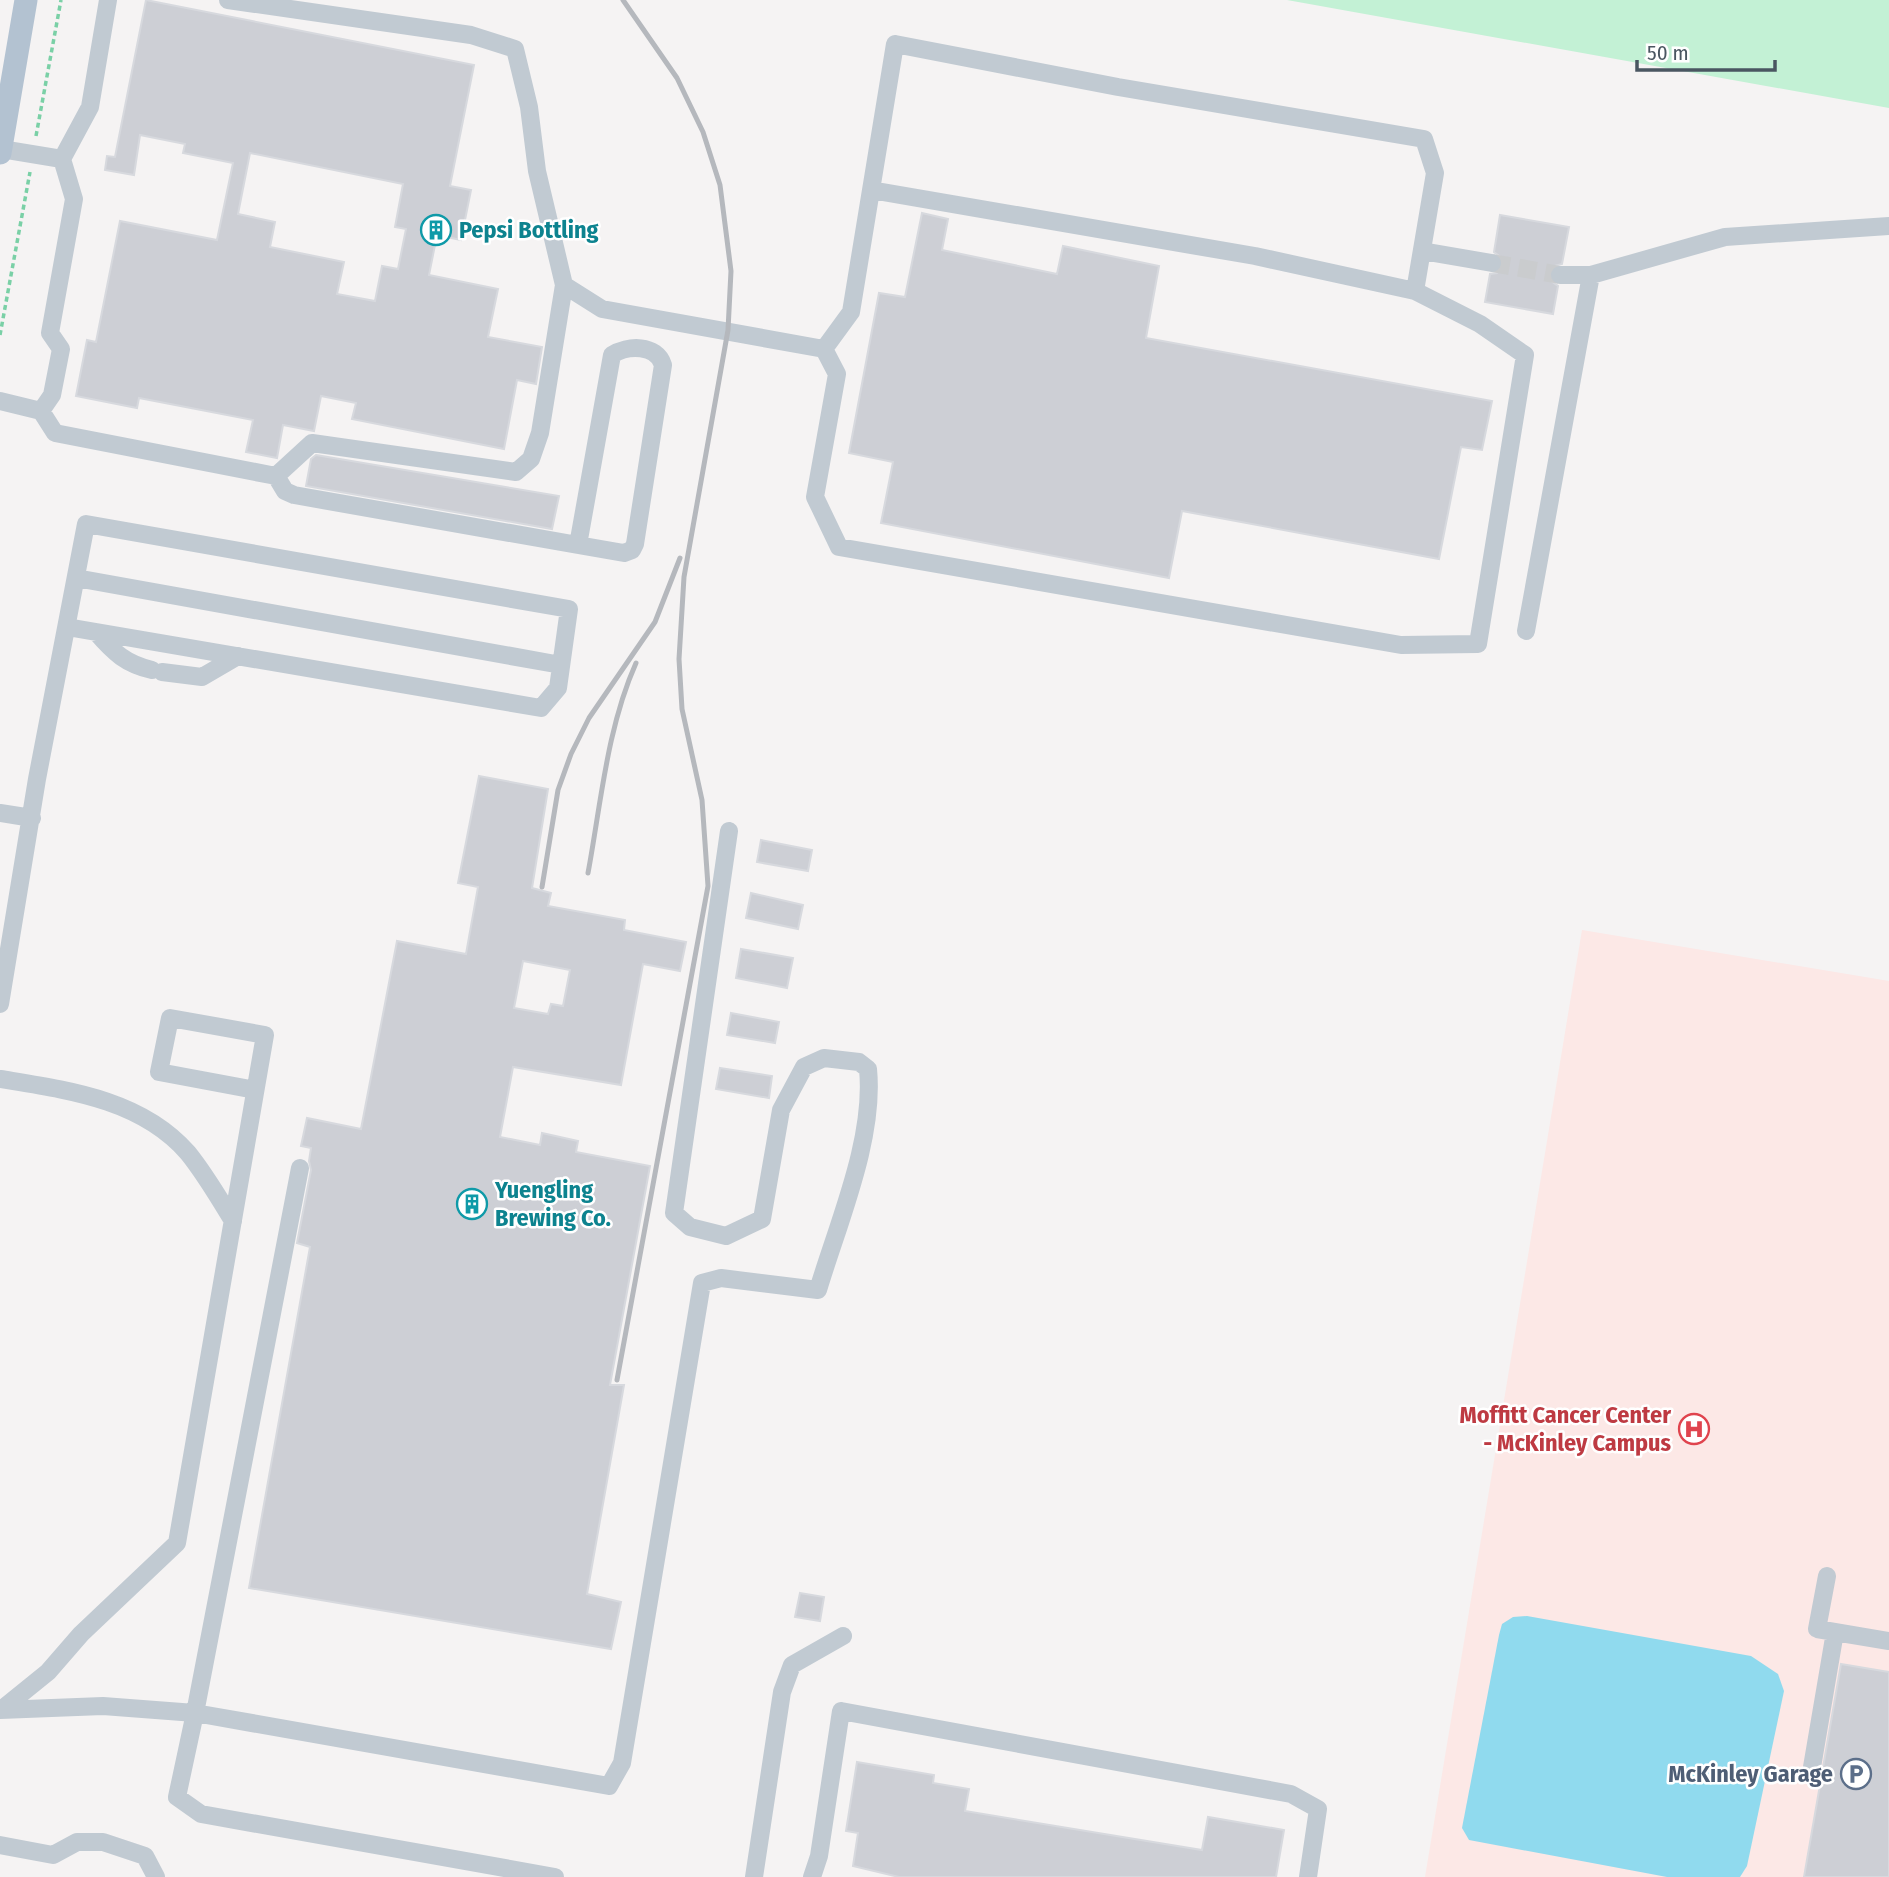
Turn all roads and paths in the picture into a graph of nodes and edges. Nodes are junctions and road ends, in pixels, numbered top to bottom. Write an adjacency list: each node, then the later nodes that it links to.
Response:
1 (26, 0): 4 (main road)
2 (108, 0): 6 (lane)
3 (228, 0): 13 (lane)
4 (7, 67): 5 (main road)
5 (0, 151): 6 (lane)
6 (62, 159): 17 (lane)
7 (871, 190): 9 (lane); 14 (lane); 15 (lane)
8 (1889, 226): 12 (lane)
9 (1422, 251): 10 (lane); 14 (lane)
10 (1492, 264)
11 (1560, 275): 12 (lane)
12 (1591, 275): 22 (lane)
13 (564, 285): 15 (lane); 18 (lane)
14 (1415, 290): 15 (lane)
15 (824, 349)
16 (0, 401): 17 (lane)
17 (41, 411): 18 (lane)
18 (276, 476): 19 (lane)
19 (578, 545): 19 (lane)
20 (76, 578): 21 (lane); 25 (lane); 25 (lane)
21 (67, 628): 23 (lane); 27 (lane)
22 (1526, 631)
23 (96, 632): 24 (lane); 24 (lane)
24 (238, 656): 25 (lane)
25 (561, 665)
26 (0, 813): 27 (lane)
27 (32, 818): 29 (lane)
28 (729, 831): 39 (lane)
29 (0, 1004)
30 (0, 1079): 33 (lane)
31 (256, 1090): 31 (lane); 33 (lane)
32 (300, 1168): 39 (lane)
33 (233, 1221): 38 (lane)
34 (1827, 1576): 35 (lane)
35 (1835, 1632): 37 (lane); 40 (lane)
36 (843, 1636): 44 (lane)
37 (1889, 1641)
38 (0, 1710): 39 (lane)
39 (195, 1713): 43 (lane)
40 (1812, 1767)
41 (0, 1845): 42 (lane)
42 (156, 1877)
43 (555, 1877)
44 (754, 1877)
45 (812, 1877): 46 (lane)
46 (1308, 1877)

